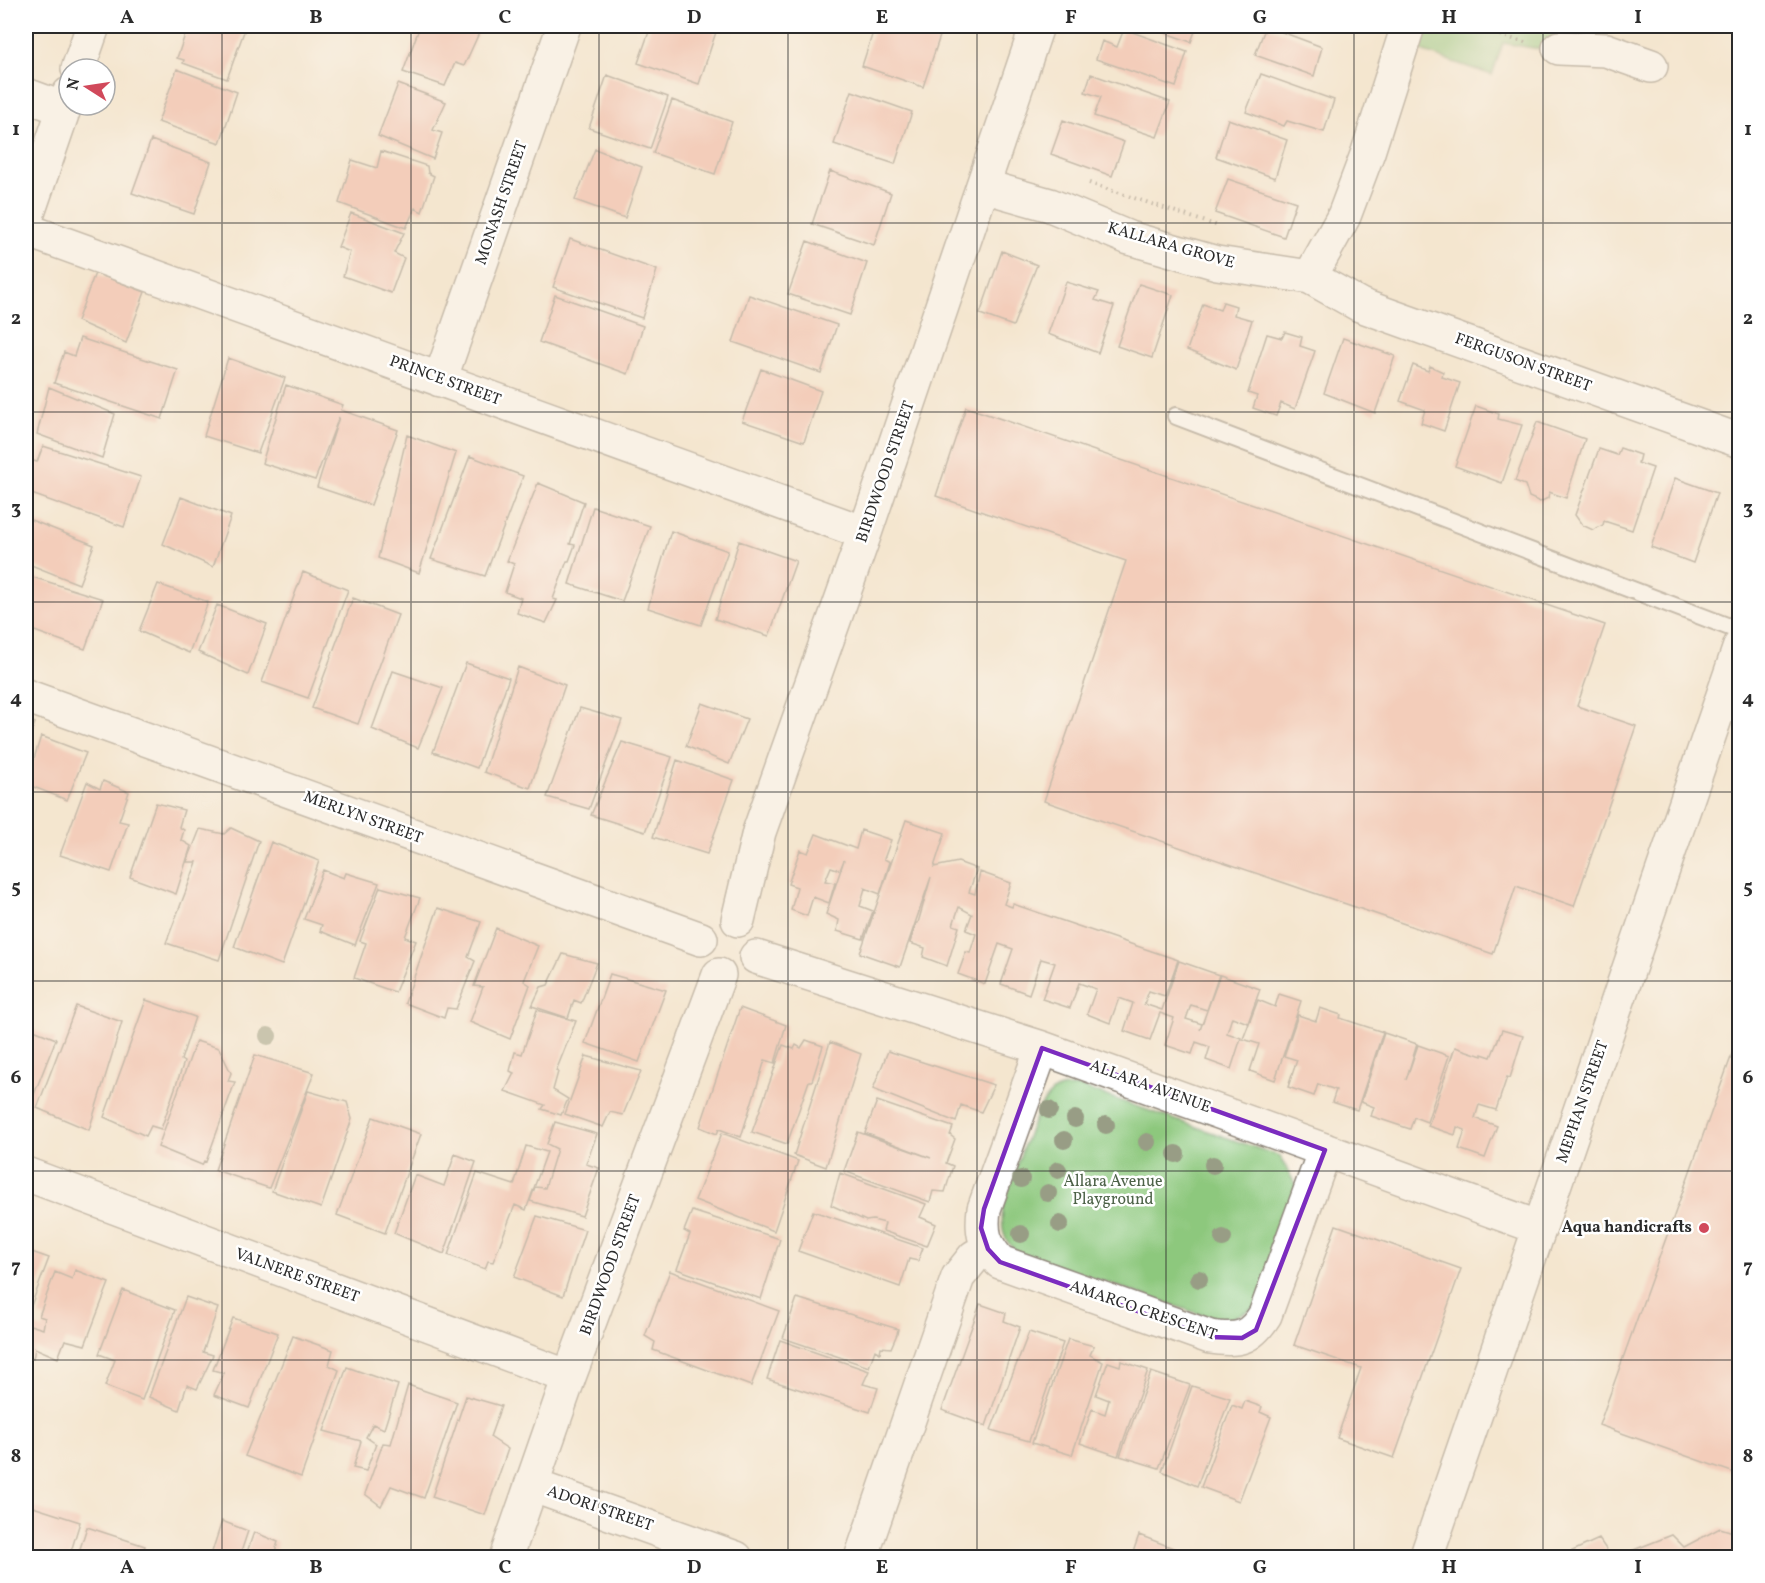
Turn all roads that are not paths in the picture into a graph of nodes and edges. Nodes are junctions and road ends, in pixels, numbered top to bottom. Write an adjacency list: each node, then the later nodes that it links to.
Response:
1 (93, 26): 7 (street)
2 (564, 26): 16 (street, MONASH STREET)
3 (1037, 26): 12 (street, BIRDWOOD STREET)
4 (1408, 26): 15 (street)
5 (1610, 38): 6 (street); 8 (street)
6 (1559, 48)
7 (82, 57)
8 (1651, 66)
9 (26, 95): 10 (street)
10 (57, 100)
11 (61, 117): 13 (street)
12 (983, 186): 15 (street, KALLARA GROVE); 19 (street, BIRDWOOD STREET)
13 (26, 219)
14 (26, 230): 16 (street, PRINCE STREET)
15 (1310, 277): 18 (street, FERGUSON STREET)
16 (440, 380): 19 (street, PRINCE STREET)
17 (1176, 416): 20 (lane)
18 (1740, 441)
19 (865, 532): 23 (street, BIRDWOOD STREET)
20 (1740, 631)
21 (1740, 646): 30 (street, MEPHAN STREET)
22 (26, 696): 24 (street, MERLYN STREET)
23 (738, 920): 24 (street); 25 (street)
24 (701, 939): 26 (street)
25 (756, 957): 26 (street); 27 (street, ALLARA AVENUE)
26 (718, 975): 32 (street, BIRDWOOD STREET)
27 (1042, 1048): 28 (street, ALLARA AVENUE); 31 (street)
28 (1325, 1150): 30 (street, ALLARA AVENUE); 31 (street, AMARCO CRESCENT)
29 (26, 1174): 32 (street, VALNERE STREET)
30 (1540, 1228): 37 (street, MEPHAN STREET)
31 (988, 1249): 36 (street)
32 (569, 1377): 33 (street, BIRDWOOD STREET)
33 (531, 1485): 34 (street, BIRDWOOD STREET); 35 (street, ADORI STREET)
34 (506, 1557)
35 (736, 1557)
36 (861, 1557)
37 (1426, 1557)

